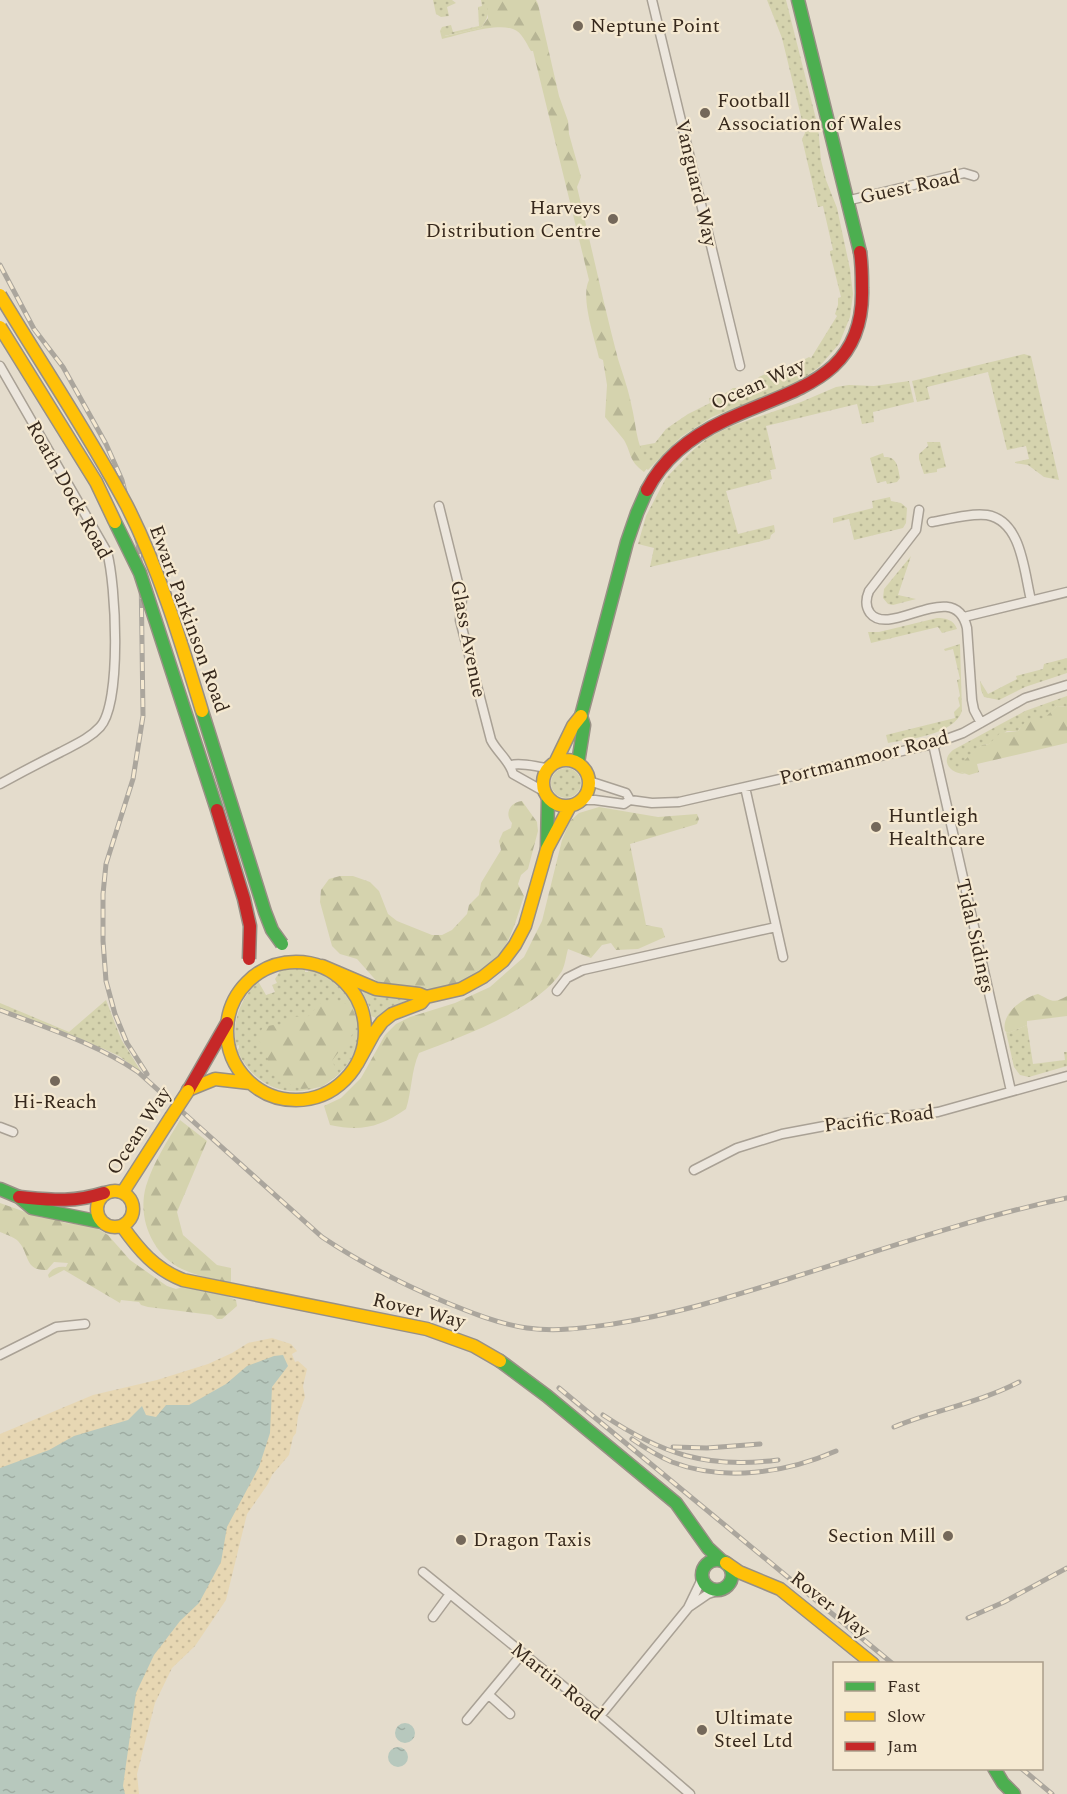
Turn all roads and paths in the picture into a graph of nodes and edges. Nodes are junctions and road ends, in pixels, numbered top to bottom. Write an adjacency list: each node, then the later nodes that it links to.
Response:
1 (652, 0): 8 (street, Vanguard Way)
2 (798, 0): 4 (street, Ocean Way)
3 (974, 176): 4 (street, Guest Road)
4 (846, 201): 16 (street, Ocean Way)
5 (0, 295): 32 (street, Ewart Parkinson Road, bridge)
6 (0, 327): 33 (street, Ewart Parkinson Road, bridge)
7 (0, 366): 23 (street, Roath Dock Road)
8 (740, 366)
9 (440, 506): 21 (street, Glass Avenue)
10 (919, 510): 14 (street)
11 (932, 522): 13 (street)
12 (1067, 592): 13 (street)
13 (1030, 600): 14 (street)
14 (964, 617): 17 (street)
15 (1067, 684): 17 (street, Portmanmoor Road)
16 (581, 716): 19 (street, Ocean Way); 20 (street, Ocean Way)
17 (981, 723): 18 (street, Portmanmoor Road)
18 (933, 744): 24 (street, Portmanmoor Road); 41 (street, Tidal Sidings)
19 (578, 763): 20 (street); 22 (street)
20 (552, 764): 21 (street); 25 (street)
21 (511, 765): 25 (street, Glass Avenue)
22 (590, 781): 26 (street); 27 (street, Portmanmoor Road)
23 (0, 784)
24 (745, 787): 27 (street, Portmanmoor Road); 30 (street)
25 (546, 795): 28 (street); 29 (street)
26 (582, 800): 27 (street, Portmanmoor Road); 28 (street)
27 (630, 800)
28 (570, 806): 29 (street)
29 (547, 849): 35 (street)
30 (776, 927): 31 (street); 34 (street)
31 (783, 957)
32 (317, 964): 33 (street); 35 (street); 37 (street)
33 (240, 989): 36 (street)
34 (557, 992)
35 (426, 997): 37 (street)
36 (227, 1023): 39 (street); 40 (street, Ocean Way)
37 (357, 1064): 39 (street)
38 (1067, 1076): 41 (street, Pacific Road)
39 (250, 1083): 40 (street, Ocean Way)
40 (188, 1090): 46 (street, Ocean Way, bridge)
41 (1011, 1091): 44 (street, Pacific Road)
42 (0, 1127): 43 (street)
43 (13, 1132)
44 (694, 1170)
45 (0, 1189): 48 (street)
46 (123, 1192): 47 (street); 50 (street)
47 (106, 1193): 48 (street); 49 (street)
48 (19, 1197): 49 (street)
49 (101, 1222): 50 (street)
50 (122, 1226): 53 (street, Rover Way)
51 (85, 1324): 52 (street)
52 (0, 1355)
53 (696, 1533): 54 (street, Rover Way); 56 (street, Rover Way)
54 (724, 1562): 56 (street); 57 (street, Rover Way); 58 (street)
55 (423, 1572): 59 (street, Martin Road)
56 (702, 1576): 58 (street); 60 (street)
57 (761, 1581): 58 (street, Rover Way); 63 (street, Rover Way)
58 (722, 1588): 60 (street)
59 (450, 1594): 61 (street); 62 (street, Martin Road)
60 (688, 1608): 66 (street)
61 (433, 1617)
62 (522, 1654): 64 (street); 66 (street, Martin Road)
63 (871, 1662)
64 (489, 1695): 65 (street); 67 (street)
65 (510, 1714)
66 (600, 1716): 70 (street, Martin Road)
67 (467, 1720)
68 (995, 1770): 69 (street)
69 (1004, 1788): 71 (street)
70 (690, 1794)
71 (1014, 1794)

